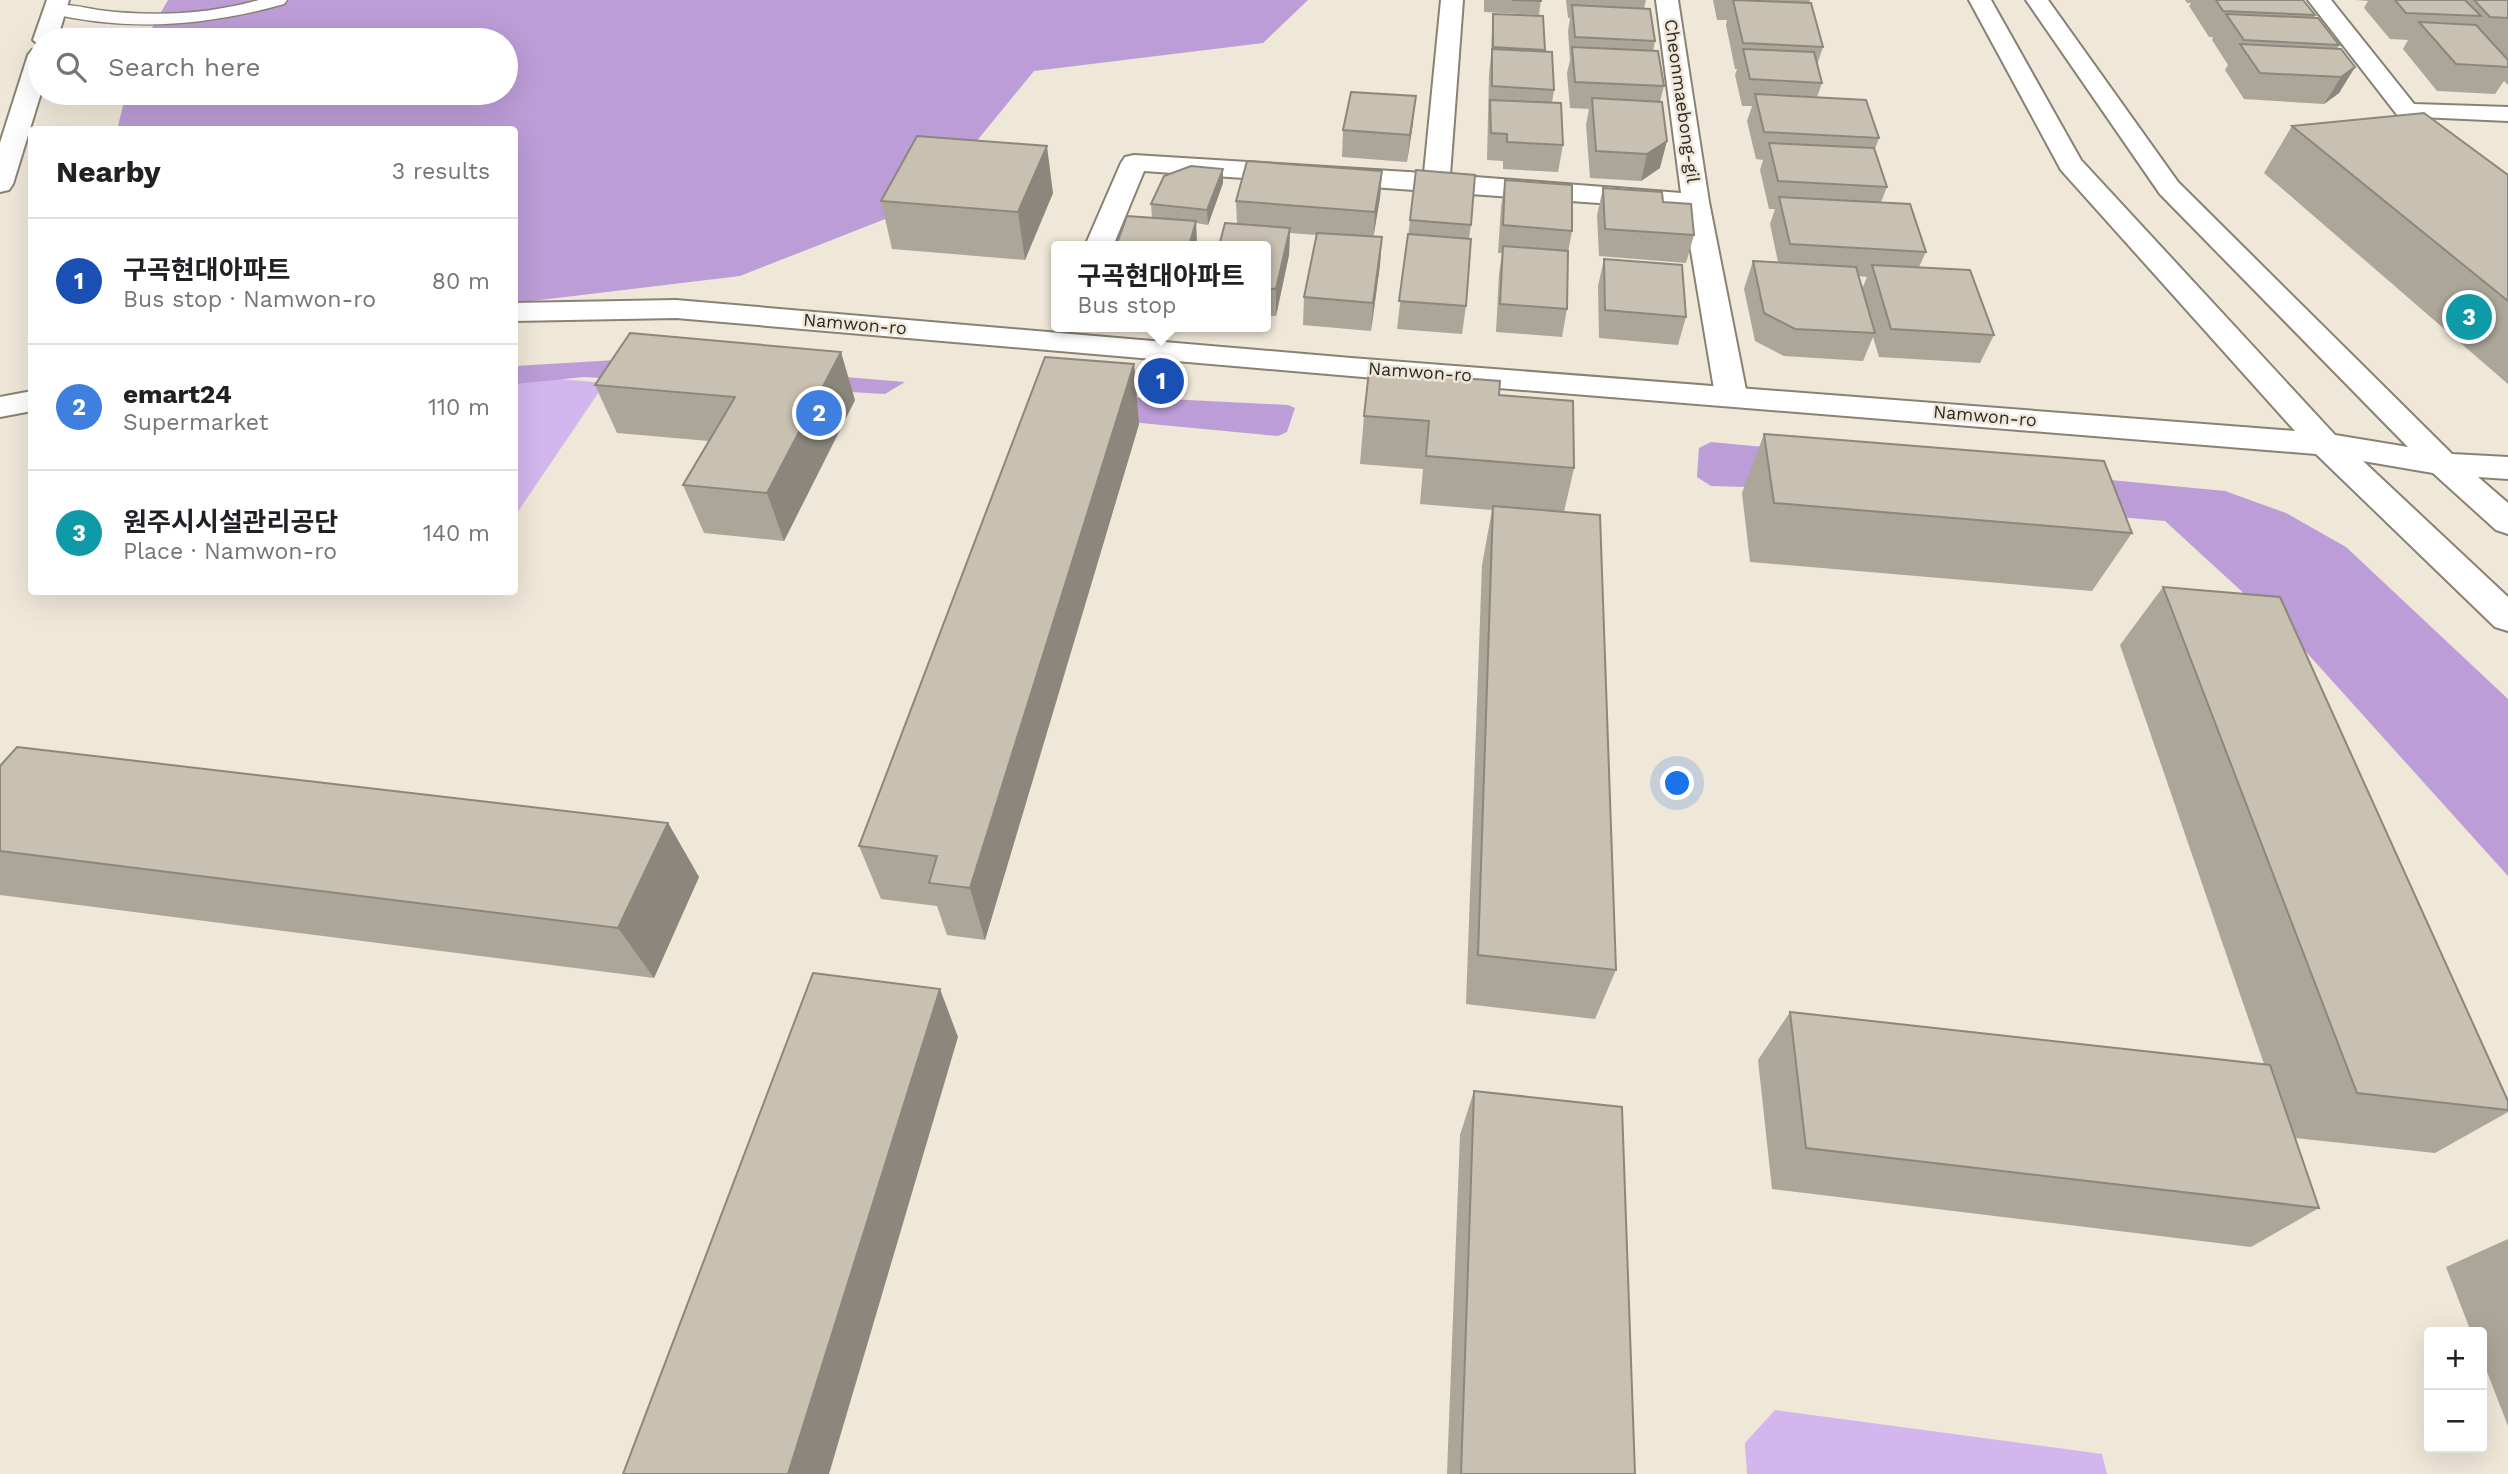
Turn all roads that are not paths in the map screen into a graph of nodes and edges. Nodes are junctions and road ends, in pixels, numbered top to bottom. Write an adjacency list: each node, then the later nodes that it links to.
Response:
1 (278, 0): 7 (lane)
2 (1452, 0): 11 (street)
3 (1667, 0): 13 (street, Cheonmaebong-gil)
4 (1980, 0): 20 (street)
5 (2037, 0): 21 (street)
6 (2319, 0): 10 (street)
7 (57, 5): 8 (street)
8 (49, 28)
9 (28, 94): 12 (street)
10 (2508, 114)
11 (1436, 182): 13 (street, Cheonmaebong-gil); 14 (street, Cheonmaebong-gil)
12 (0, 184)
13 (1696, 202): 17 (street, Cheonmaebong-gil)
14 (1101, 241)
15 (518, 312): 16 (street, Namwon-ro)
16 (1062, 334): 17 (street, Namwon-ro)
17 (1731, 395): 20 (street, Namwon-ro)
18 (28, 402): 19 (street)
19 (0, 407)
20 (2325, 444): 21 (street, Namwon-ro); 24 (street)
21 (2443, 464): 22 (street, Namwon-ro); 23 (street)
22 (2508, 468)
23 (2508, 522)
24 (2508, 618)

